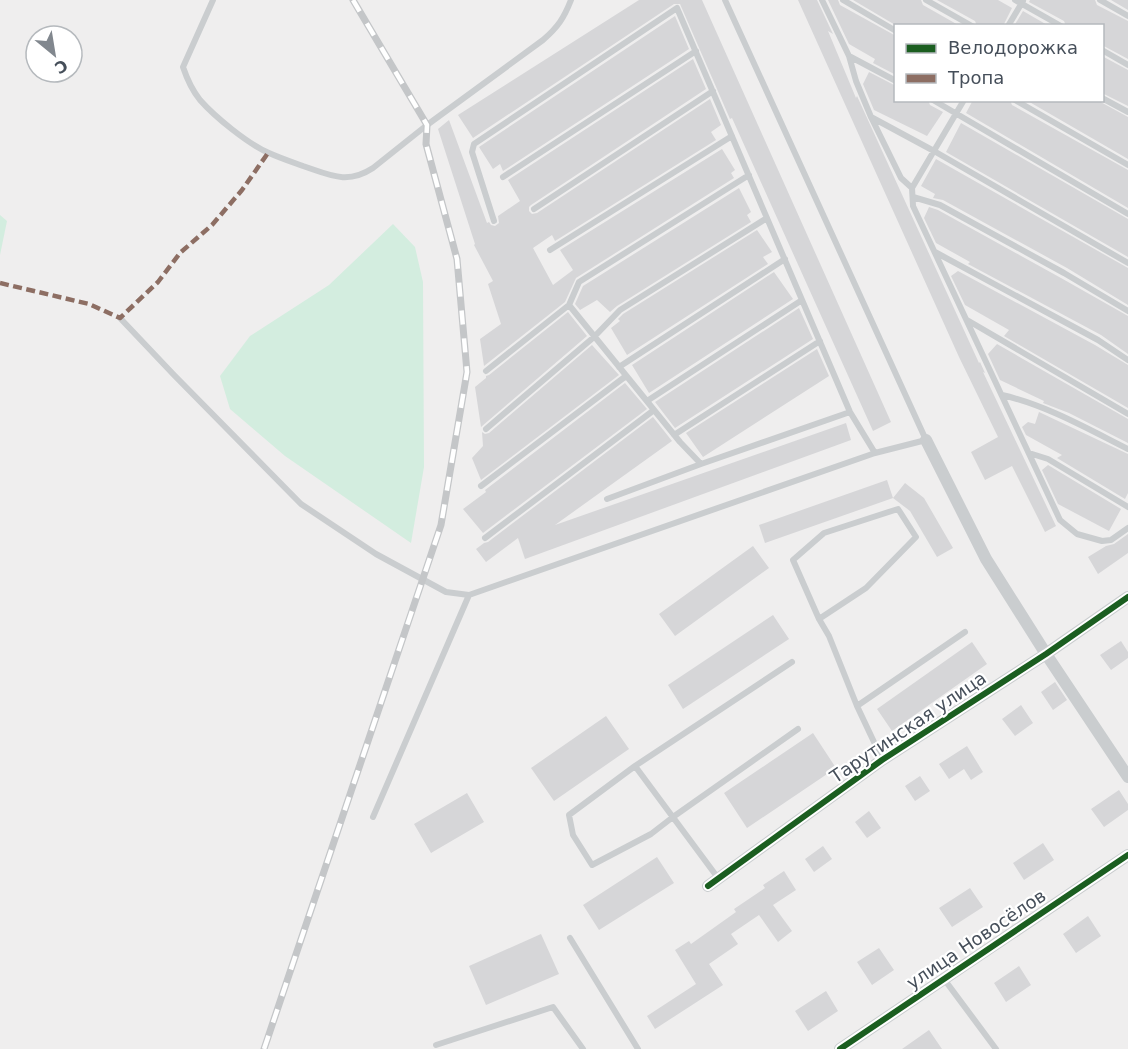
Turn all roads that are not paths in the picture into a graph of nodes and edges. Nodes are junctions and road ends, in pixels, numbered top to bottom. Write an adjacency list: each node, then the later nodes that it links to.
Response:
1 (213, 0): 2 (lane)
2 (571, 0)
3 (725, 0): 60 (lane)
4 (822, 0): 16 (lane)
5 (843, 0): 13 (lane)
6 (926, 0): 10 (lane)
7 (1100, 0): 9 (lane)
8 (1020, 1): 11 (lane); 12 (lane)
9 (1128, 16)
10 (968, 24)
11 (1009, 24)
12 (1057, 24)
13 (894, 30)
14 (696, 51): 19 (lane); 31 (lane); 37 (lane)
15 (1104, 51): 17 (lane)
16 (849, 56): 18 (lane); 26 (lane)
17 (1128, 65)
18 (894, 80)
19 (713, 91): 27 (lane); 34 (lane)
20 (1104, 99): 24 (lane)
21 (936, 102): 25 (lane)
22 (963, 102): 25 (lane)
23 (1018, 102): 29 (lane)
24 (1128, 112)
25 (956, 114): 28 (lane); 35 (lane)
26 (871, 117): 28 (lane); 32 (lane)
27 (732, 136): 30 (lane); 38 (lane)
28 (934, 151): 32 (lane); 41 (lane)
29 (1128, 165)
30 (748, 175): 36 (lane); 43 (lane)
31 (503, 177)
32 (912, 188): 33 (lane)
33 (913, 197): 39 (lane); 44 (lane)
34 (534, 209)
35 (1128, 214)
36 (767, 218): 40 (lane); 47 (lane)
37 (494, 221)
38 (550, 250)
39 (934, 252): 46 (lane); 49 (lane)
40 (785, 259): 42 (lane); 50 (lane)
41 (1128, 263)
42 (802, 300): 48 (lane); 54 (lane)
43 (569, 305): 47 (lane); 51 (lane)
44 (1128, 311)
45 (120, 318): 70 (lane)
46 (966, 319): 53 (lane); 57 (lane)
47 (594, 337): 50 (lane); 58 (lane)
48 (819, 341): 56 (lane); 59 (lane)
49 (1128, 360)
50 (619, 367): 52 (lane)
51 (486, 370)
52 (626, 376): 54 (lane); 65 (lane)
53 (1002, 396): 61 (lane); 63 (lane)
54 (647, 401): 55 (lane)
55 (654, 410): 59 (lane); 69 (lane)
56 (850, 412): 62 (lane); 64 (lane)
57 (1128, 414)
58 (486, 429)
59 (674, 435): 64 (lane)
60 (926, 440): 62 (lane); 74 (street)
61 (1128, 449)
62 (875, 453): 70 (lane)
63 (1029, 453): 67 (lane); 68 (lane)
64 (701, 464): 66 (lane)
65 (481, 486)
66 (607, 499)
67 (1128, 507)
68 (1128, 528)
69 (485, 538)
70 (469, 595): 81 (lane)
71 (1128, 597): 74 (street, Тарутинская улица)
72 (819, 619): 72 (lane); 76 (lane)
73 (965, 632): 76 (lane)
74 (1046, 654): 78 (street, Тарутинская улица); 80 (street)
75 (792, 662): 79 (lane)
76 (857, 706): 78 (lane)
77 (798, 729): 82 (lane)
78 (882, 760): 84 (street, Тарутинская улица)
79 (635, 766): 82 (lane); 82 (lane)
80 (1128, 777)
81 (373, 817)
82 (673, 817): 84 (lane)
83 (1128, 855): 86 (street, улица Новосёлов)
84 (713, 882)
85 (570, 938): 89 (lane)
86 (943, 978): 90 (street, улица Новосёлов); 91 (lane)
87 (436, 1045): 88 (lane)
88 (583, 1049)
89 (638, 1049)
90 (840, 1049)
91 (996, 1049)

